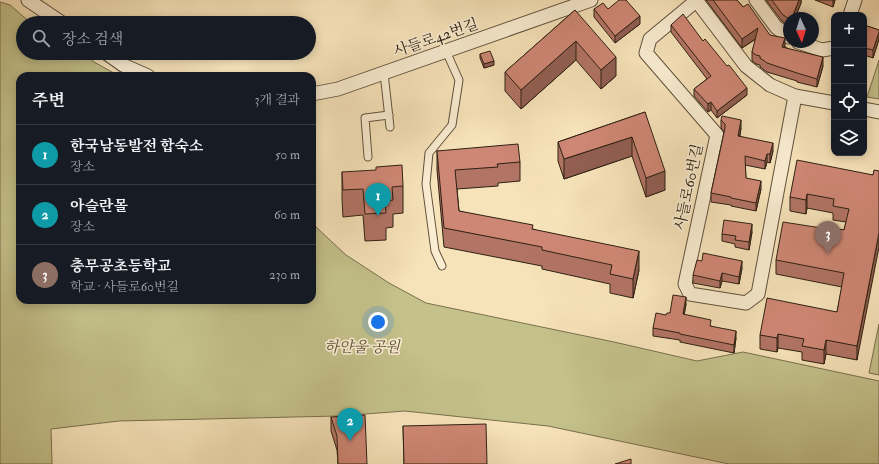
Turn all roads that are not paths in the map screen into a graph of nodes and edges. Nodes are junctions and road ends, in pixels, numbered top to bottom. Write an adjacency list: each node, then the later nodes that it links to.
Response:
1 (28, 0): 7 (street)
2 (591, 0): 11 (street, 사들로42번길)
3 (696, 0): 16 (street, 사들로60번길); 16 (street, 사들로60번길)
4 (756, 0): 8 (street)
5 (855, 0): 6 (street)
6 (851, 12)
7 (52, 16)
8 (783, 32)
9 (816, 48): 10 (street)
10 (831, 48)
11 (446, 51): 14 (street, 사들로42번길); 23 (lane)
12 (116, 60): 13 (street)
13 (139, 72)
14 (384, 73): 15 (street, 사들로42번길); 20 (lane)
15 (316, 93)
16 (796, 96): 17 (street, 사들로60번길)
17 (831, 102)
18 (867, 110): 19 (street)
19 (879, 112)
20 (389, 115): 21 (lane); 22 (lane)
21 (390, 127)
22 (368, 156)
23 (442, 266)

